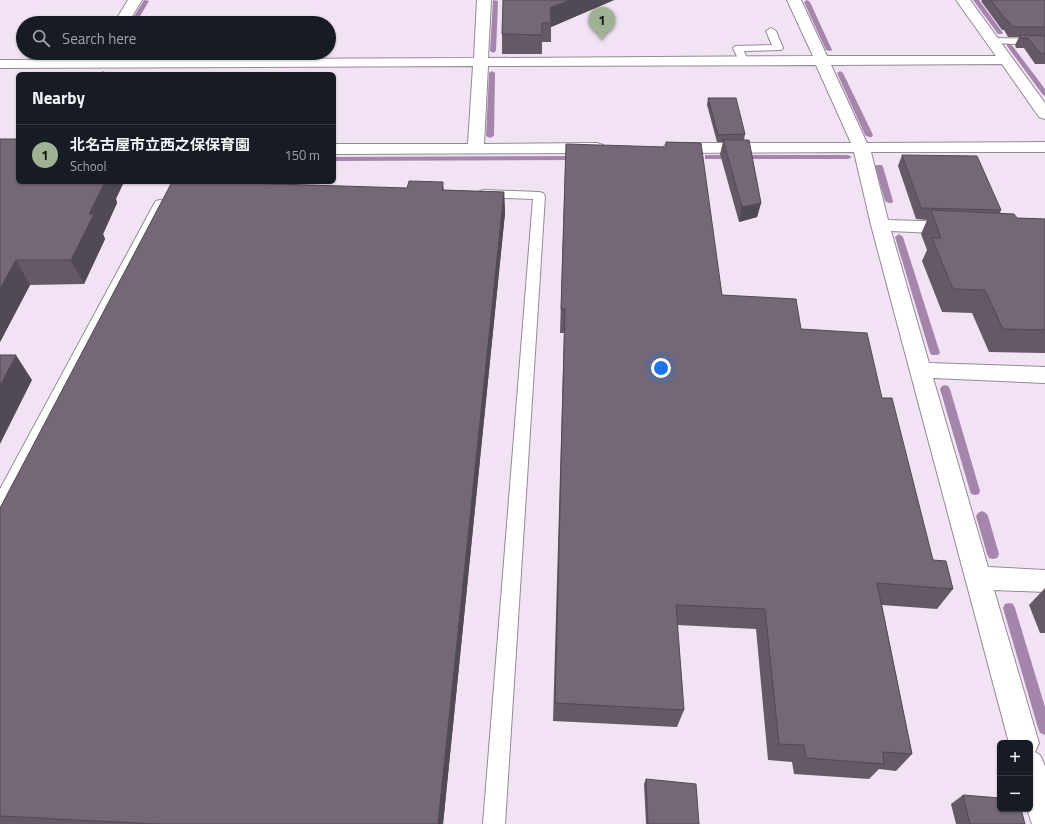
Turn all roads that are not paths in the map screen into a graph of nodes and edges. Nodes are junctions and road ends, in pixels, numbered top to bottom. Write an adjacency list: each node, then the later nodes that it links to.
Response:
1 (135, 0): 5 (street)
2 (484, 0): 12 (street)
3 (794, 0): 11 (street)
4 (963, 0): 7 (street)
5 (125, 16)
6 (772, 31): 10 (lane)
7 (993, 41): 8 (lane); 9 (street)
8 (1045, 42)
9 (1007, 60): 11 (street); 15 (street)
10 (743, 61): 11 (street); 12 (street)
11 (822, 61): 16 (street)
12 (480, 62): 13 (street); 21 (street)
13 (96, 63): 14 (street)
14 (0, 64)
15 (1045, 114)
16 (861, 147): 17 (street); 20 (street); 24 (street)
17 (1045, 147)
18 (336, 148): 21 (street)
19 (616, 148): 21 (street)
20 (655, 148)
21 (476, 149)
22 (168, 191): 28 (lane)
23 (469, 194): 34 (lane)
24 (880, 225): 25 (street); 26 (street)
25 (974, 229)
26 (920, 370): 27 (street); 29 (street)
27 (1045, 375)
28 (0, 505)
29 (978, 578): 30 (street); 31 (street)
30 (1045, 581)
31 (1023, 740)
32 (1033, 776): 33 (street)
33 (1045, 819)
34 (494, 824)

